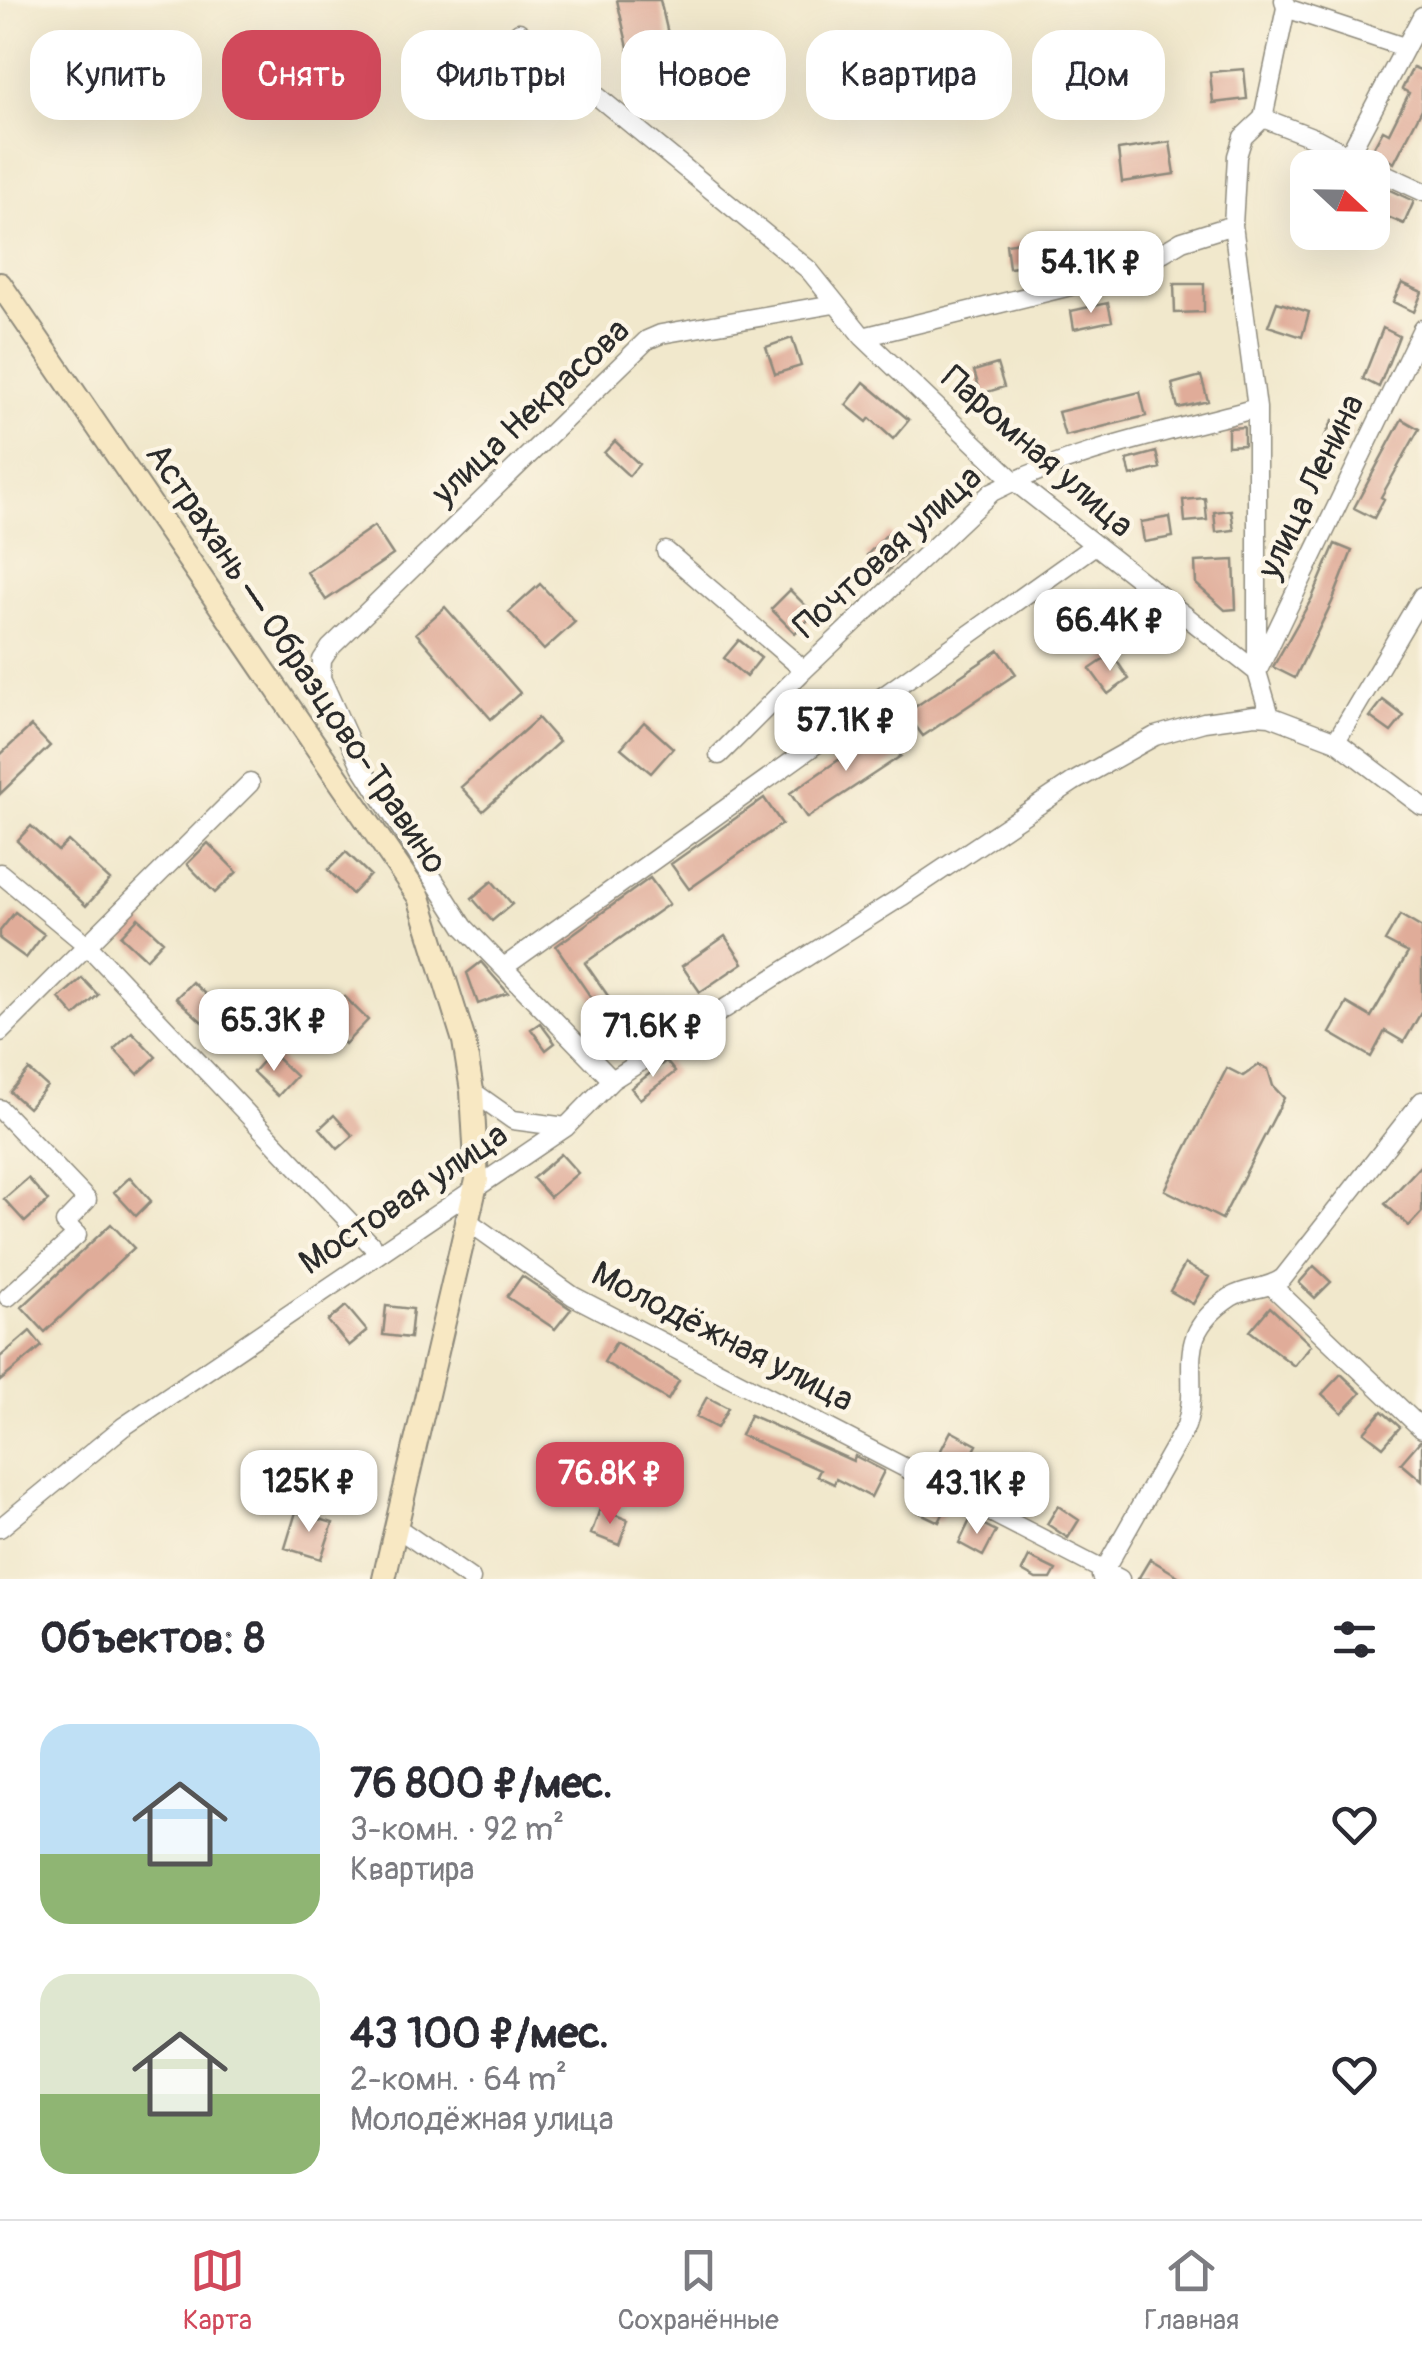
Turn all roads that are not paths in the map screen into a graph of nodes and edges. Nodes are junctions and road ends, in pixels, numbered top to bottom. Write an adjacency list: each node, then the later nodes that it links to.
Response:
1 (1285, 4): 3 (street); 5 (street)
2 (1422, 16): 3 (street)
3 (1404, 46): 7 (street)
4 (601, 99): 12 (street, Паромная улица)
5 (1263, 118): 6 (street); 10 (street)
6 (1337, 150)
7 (1351, 150)
8 (1390, 176): 9 (street)
9 (1422, 191)
10 (1233, 225): 14 (street); 15 (street)
11 (0, 284): 32 (street, Астрахань — Образцово-Травино)
12 (834, 304): 14 (street, Паромная улица); 29 (street, улица Некрасова)
13 (1422, 329): 21 (street, улица Ленина)
14 (864, 337): 16 (street, Паромная улица)
15 (1257, 408): 16 (street, Почтовая улица); 21 (street)
16 (1014, 480): 17 (street, Паромная улица); 20 (street, Почтовая улица)
17 (1095, 545): 21 (street, Паромная улица); 29 (street)
18 (666, 551): 20 (street)
19 (1422, 596): 23 (street)
20 (804, 670): 24 (street, Почтовая улица)
21 (1257, 672): 22 (street)
22 (1270, 716): 23 (street, Мостовая улица); 31 (street, Мостовая улица)
23 (1336, 741): 26 (street, Мостовая улица)
24 (718, 755)
25 (250, 783): 28 (street)
26 (1422, 806)
27 (0, 873): 28 (street)
28 (88, 946): 30 (street); 38 (street)
29 (504, 967): 31 (street)
30 (0, 1032)
31 (612, 1080): 35 (street, Мостовая улица)
32 (472, 1091): 35 (street); 36 (street, Астрахань — Образцово-Травино)
33 (1422, 1101): 39 (street)
34 (0, 1109): 40 (street)
35 (566, 1128): 36 (street, Мостовая улица)
36 (474, 1189): 37 (street, Астрахань — Образцово-Травино); 38 (street, Мостовая улица)
37 (466, 1219): 42 (street, Астрахань — Образцово-Травино); 44 (street, Молодёжная улица)
38 (380, 1253): 43 (street, Мостовая улица)
39 (1272, 1286): 41 (street); 44 (street)
40 (8, 1297)
41 (1422, 1429)
42 (396, 1527): 45 (street, Астрахань — Образцово-Травино); 46 (street)
43 (0, 1528)
44 (1108, 1576)
45 (384, 1579)
46 (471, 1579)

